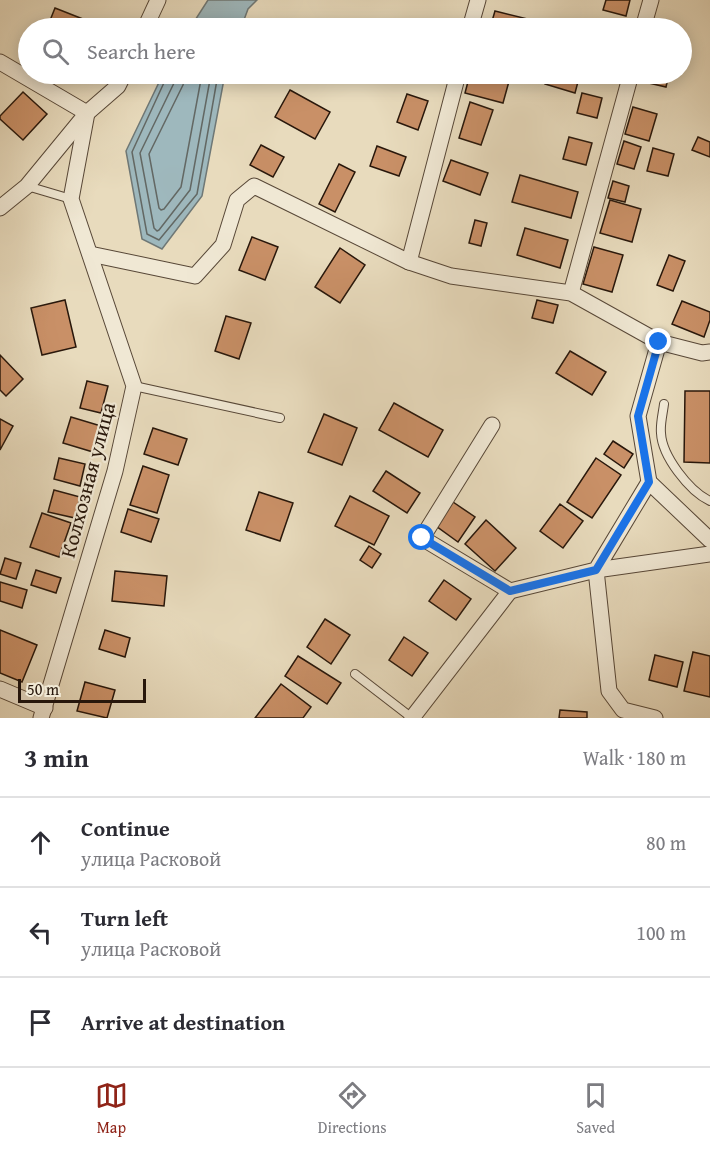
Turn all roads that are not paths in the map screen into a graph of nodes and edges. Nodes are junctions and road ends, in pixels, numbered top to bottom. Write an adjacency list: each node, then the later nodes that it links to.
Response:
1 (158, 0): 4 (street)
2 (478, 0): 5 (street)
3 (651, 0): 6 (street)
4 (150, 18)
5 (473, 18)
6 (646, 18)
7 (0, 62): 8 (street)
8 (18, 73)
9 (38, 84): 13 (street)
10 (119, 84): 13 (street)
11 (455, 84): 18 (street)
12 (628, 84): 19 (street)
13 (87, 113): 14 (street); 15 (street, Колхозная улица)
14 (27, 186): 15 (lane); 16 (street)
15 (71, 199): 17 (street, Колхозная улица)
16 (0, 208)
17 (90, 254): 18 (street); 22 (street, Колхозная улица)
18 (409, 262): 19 (street)
19 (571, 293): 20 (street)
20 (659, 342): 21 (street); 26 (street)
21 (710, 352)
22 (134, 386): 24 (lane); 34 (street, Колхозная улица)
23 (664, 404): 27 (lane)
24 (280, 418)
25 (492, 425): 31 (street)
26 (649, 482): 28 (street); 30 (street)
27 (710, 501)
28 (710, 540)
29 (710, 554): 30 (street)
30 (596, 570): 31 (street); 36 (street)
31 (510, 591): 35 (street)
32 (355, 674): 35 (lane)
33 (0, 689): 34 (street)
34 (43, 713)
35 (412, 718)
36 (655, 718)

